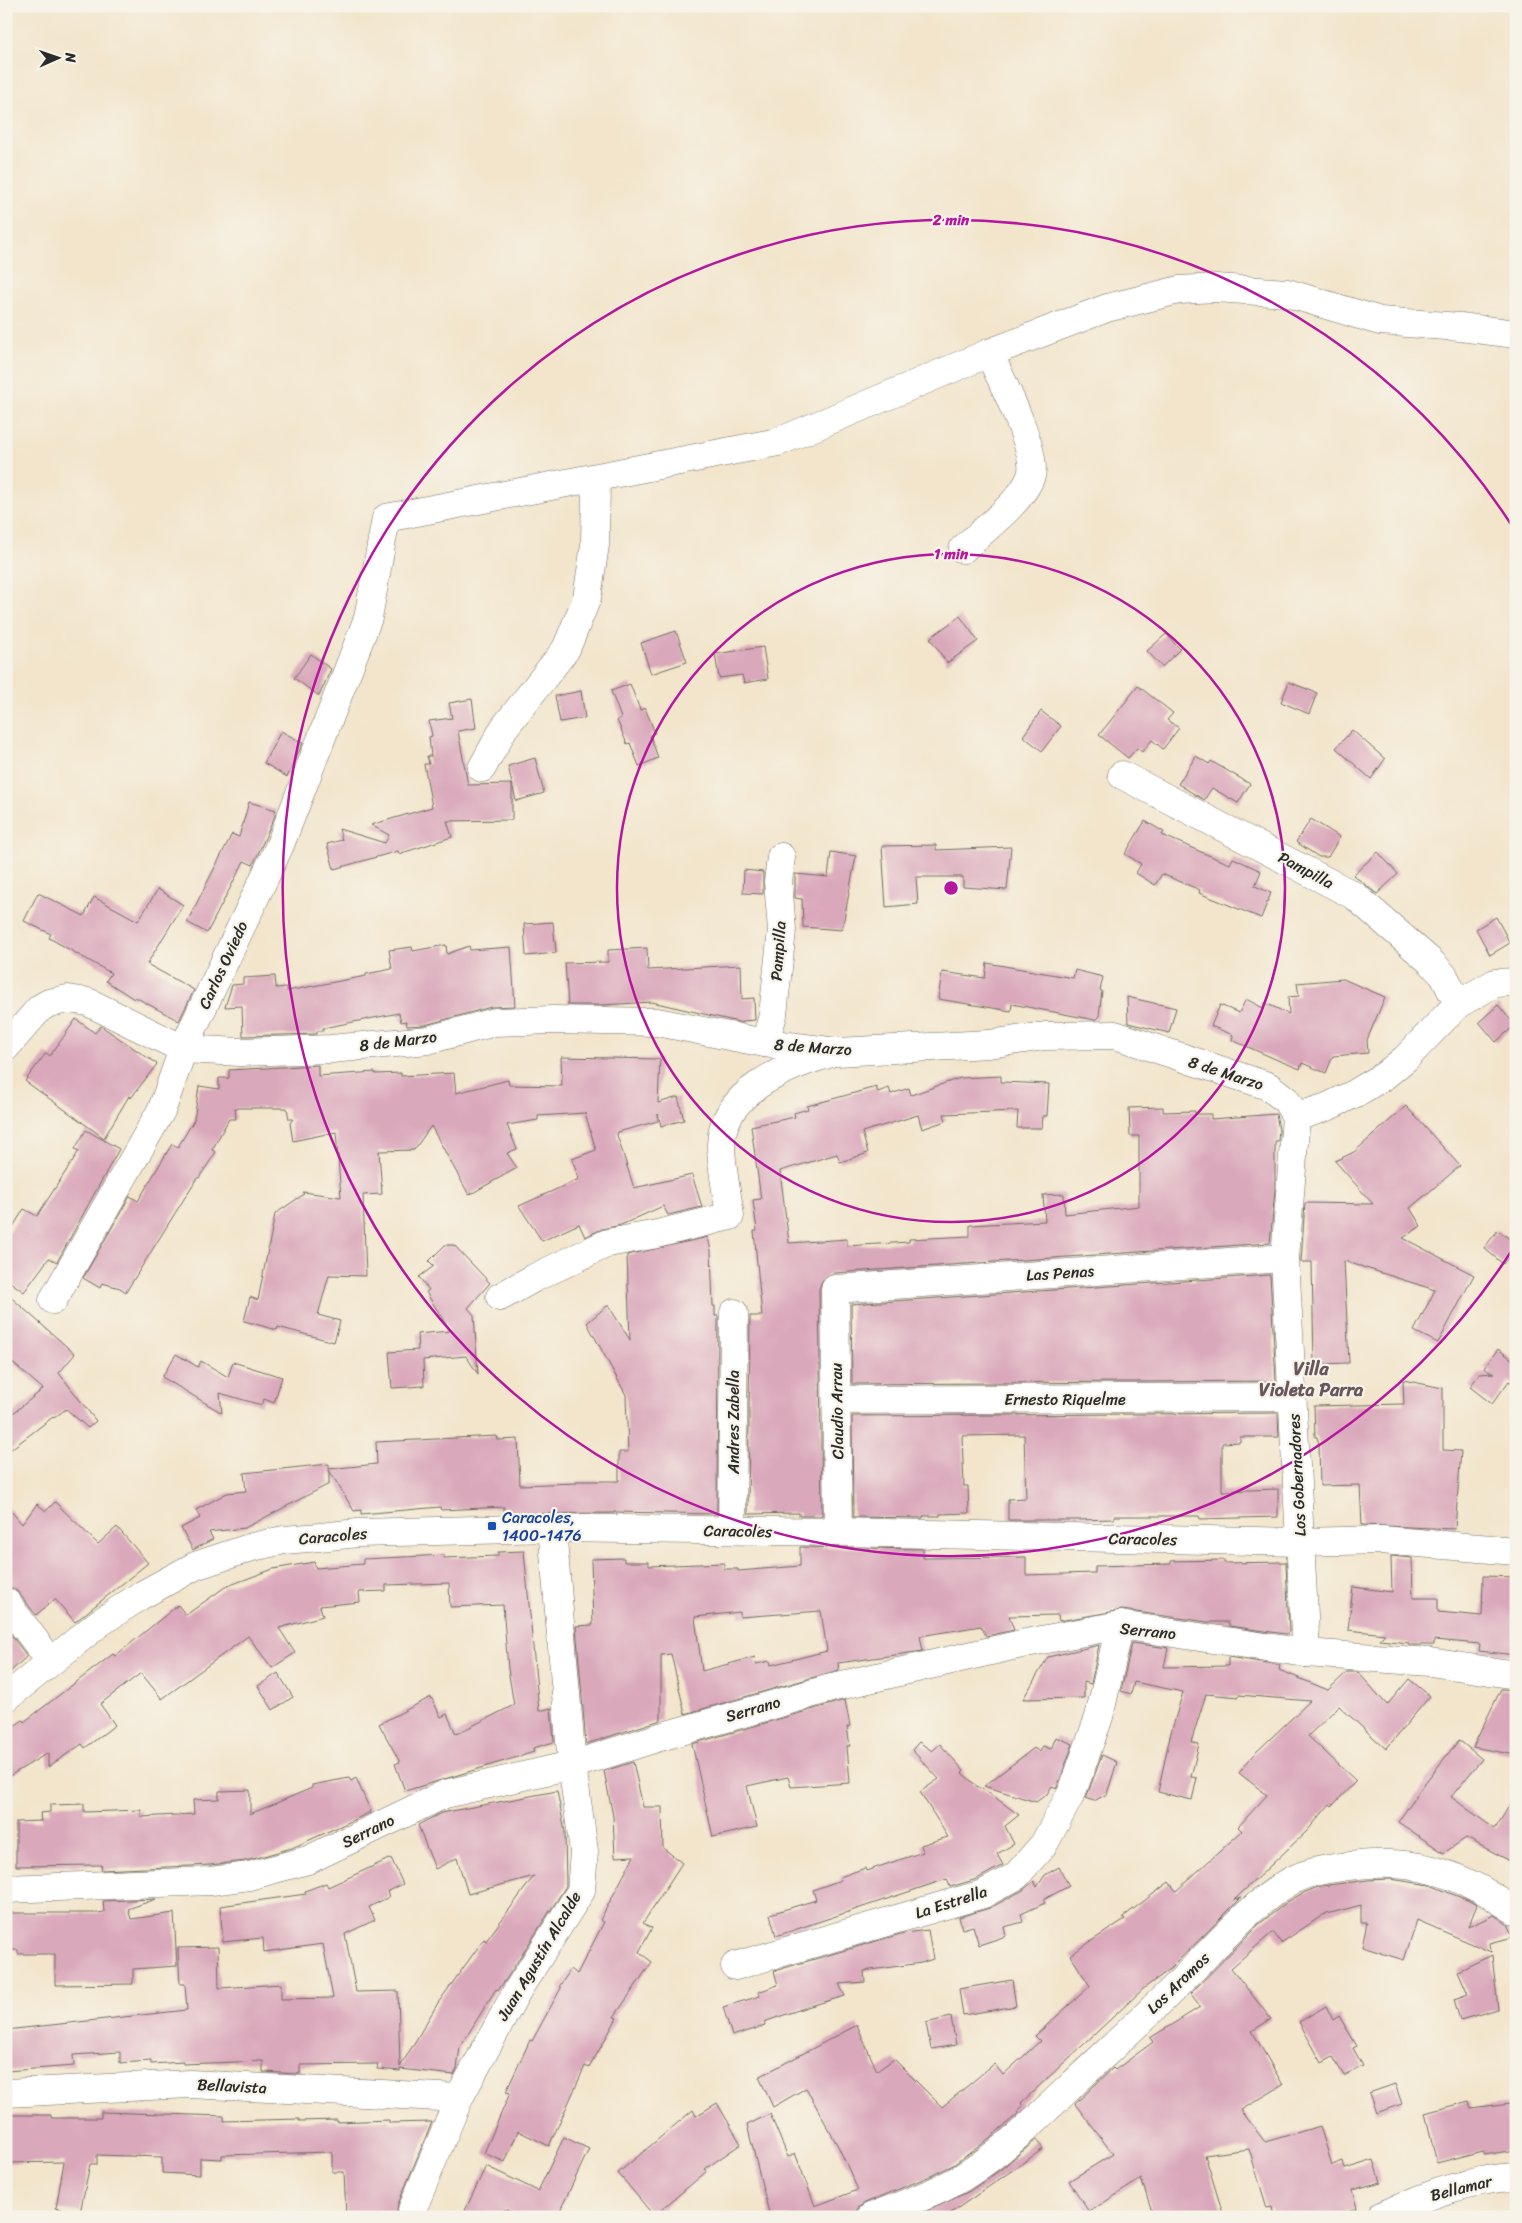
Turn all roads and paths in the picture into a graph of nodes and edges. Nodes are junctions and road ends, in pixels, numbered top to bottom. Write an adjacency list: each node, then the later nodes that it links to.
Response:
1 (1516, 334): 2 (street)
2 (989, 353): 3 (street); 4 (street)
3 (596, 479): 5 (street); 12 (street, Carlos Oviedo)
4 (963, 549)
5 (482, 768)
6 (1122, 775): 9 (street, Pampilla)
7 (781, 857): 10 (street, Pampilla)
8 (1516, 982): 9 (street)
9 (1458, 1004): 14 (street)
10 (765, 1043): 12 (street, 8 de Marzo); 13 (street, 8 de Marzo)
11 (6, 1047): 12 (street, 8 de Marzo)
12 (183, 1049): 18 (street, Carlos Oviedo)
13 (837, 1052): 14 (street, 8 de Marzo); 17 (street)
14 (1296, 1117): 15 (street, Los Gobernadores)
15 (1285, 1258): 16 (street, Las Penas); 20 (street, Los Gobernadores)
16 (835, 1289): 21 (street, Claudio Arrau)
17 (500, 1297)
18 (53, 1300)
19 (734, 1313): 23 (street, Andres Zabella)
20 (1292, 1397): 21 (street, Ernesto Riquelme); 25 (street, Los Gobernadores)
21 (837, 1400): 24 (street, Claudio Arrau)
22 (552, 1528): 23 (street, Caracoles); 30 (street, Caracoles); 33 (street, Juan Agustín Alcalde)
23 (732, 1530): 24 (street, Caracoles)
24 (838, 1532): 25 (street, Caracoles)
25 (1301, 1542): 26 (street, Caracoles); 29 (street, Los Gobernadores)
26 (1516, 1551)
27 (6, 1602): 30 (street)
28 (1120, 1625): 29 (street, Serrano); 33 (street, Serrano); 36 (street, La Estrella)
29 (1306, 1653): 31 (street, Serrano)
30 (51, 1662): 32 (street, Caracoles)
31 (1516, 1675)
32 (6, 1698)
33 (572, 1765): 34 (street, Serrano); 38 (street, Juan Agustín Alcalde)
34 (6, 1889)
35 (1516, 1911): 41 (street, Los Aromos)
36 (735, 1966)
37 (6, 2093): 38 (street, Bellavista)
38 (458, 2098): 40 (street, Juan Agustín Alcalde)
39 (1516, 2177): 42 (street, Bellamar)
40 (411, 2217)
41 (871, 2217)
42 (1380, 2217)

